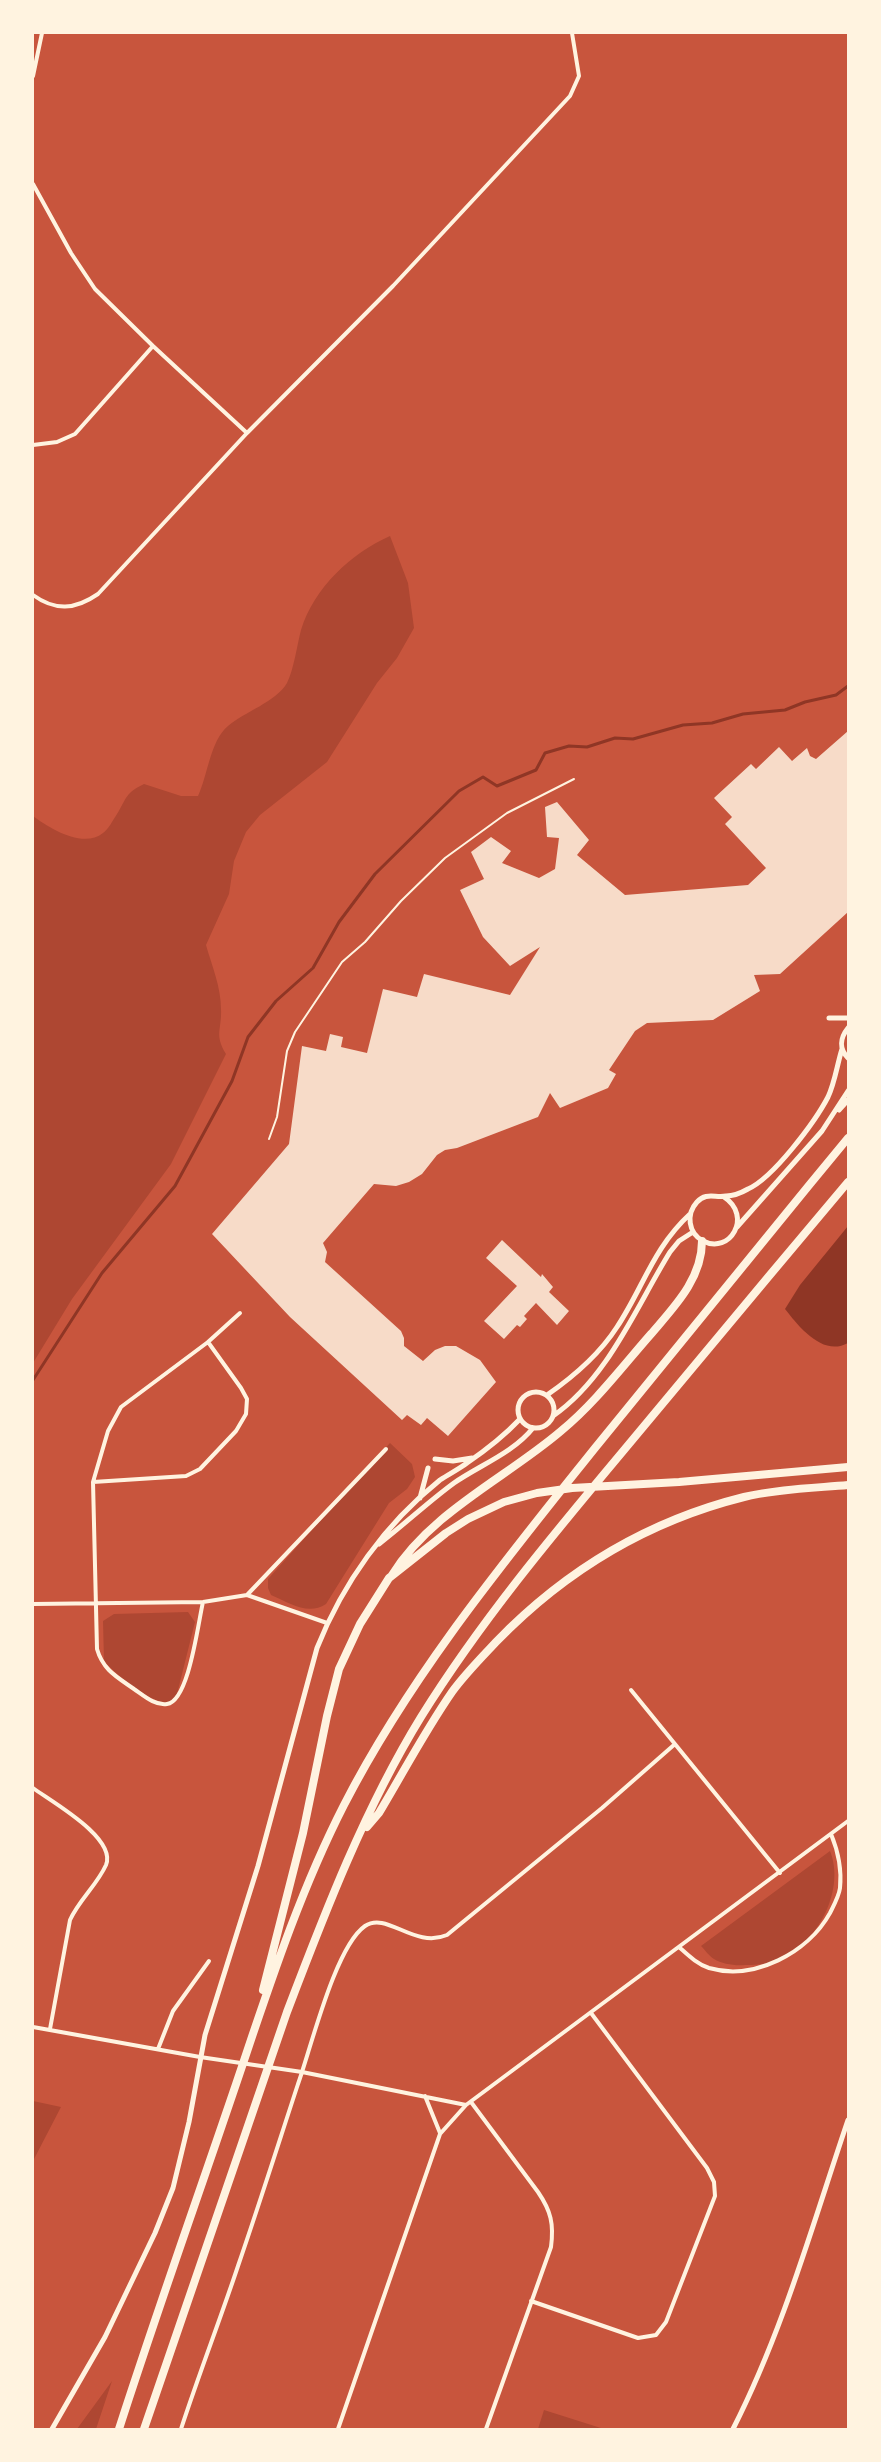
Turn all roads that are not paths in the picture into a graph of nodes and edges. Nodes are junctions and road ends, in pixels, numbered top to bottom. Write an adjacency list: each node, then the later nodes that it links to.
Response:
1 (42, 33): 3 (street)
2 (572, 33): 6 (street)
3 (33, 75)
4 (33, 184): 5 (street)
5 (153, 346): 6 (street); 7 (street)
6 (247, 433): 8 (street)
7 (33, 445)
8 (33, 595)
9 (574, 779): 19 (lane)
10 (829, 1018): 11 (street)
11 (848, 1018)
12 (848, 1029): 13 (street)
13 (842, 1049): 14 (street); 21 (street)
14 (848, 1058)
15 (848, 1091): 17 (street)
16 (848, 1100): 17 (street)
17 (828, 1121): 23 (street)
18 (848, 1138): 58 (highway)
19 (269, 1139)
20 (848, 1182): 51 (highway)
21 (724, 1197): 22 (street); 23 (street)
22 (690, 1214): 24 (street); 28 (street)
23 (737, 1227): 25 (street)
24 (693, 1232): 25 (street); 29 (street)
25 (702, 1240): 41 (highway)
26 (240, 1313): 27 (street)
27 (208, 1342): 37 (street); 37 (street)
28 (547, 1395): 29 (street); 30 (street)
29 (553, 1416): 31 (street)
30 (520, 1419): 31 (street); 33 (street)
31 (533, 1428): 40 (street)
32 (386, 1449): 42 (street)
33 (474, 1458): 34 (street); 39 (street)
34 (435, 1459)
35 (848, 1467): 41 (highway)
36 (428, 1468): 39 (street)
37 (93, 1482): 45 (street)
38 (848, 1485): 51 (highway)
39 (420, 1500): 40 (street)
40 (373, 1549): 46 (street)
41 (389, 1578): 58 (highway)
42 (247, 1595): 43 (street); 46 (street)
43 (203, 1602): 45 (street); 45 (street)
44 (33, 1604): 45 (street)
45 (96, 1604)
46 (327, 1623): 61 (street)
47 (631, 1690): 48 (street)
48 (675, 1744): 53 (street); 62 (street)
49 (33, 1788): 59 (street)
50 (848, 1821): 52 (street)
51 (361, 1834): 70 (highway)
52 (831, 1834): 53 (street); 54 (street)
53 (780, 1873): 54 (street)
54 (679, 1947): 56 (street)
55 (209, 1961): 60 (street)
56 (591, 2013): 64 (street); 67 (street)
57 (33, 2027): 59 (street)
58 (255, 2027): 69 (highway)
59 (50, 2029): 60 (street)
60 (158, 2049): 61 (street)
61 (200, 2057): 62 (street); 68 (street)
62 (302, 2072): 63 (street); 71 (street)
63 (425, 2096): 64 (street); 66 (street)
64 (469, 2103): 66 (street); 67 (street)
65 (848, 2120): 74 (street)
66 (440, 2134): 72 (street)
67 (531, 2301): 73 (street)
68 (52, 2429)
69 (118, 2429)
70 (144, 2429)
71 (181, 2429)
72 (338, 2429)
73 (486, 2429)
74 (733, 2429)

